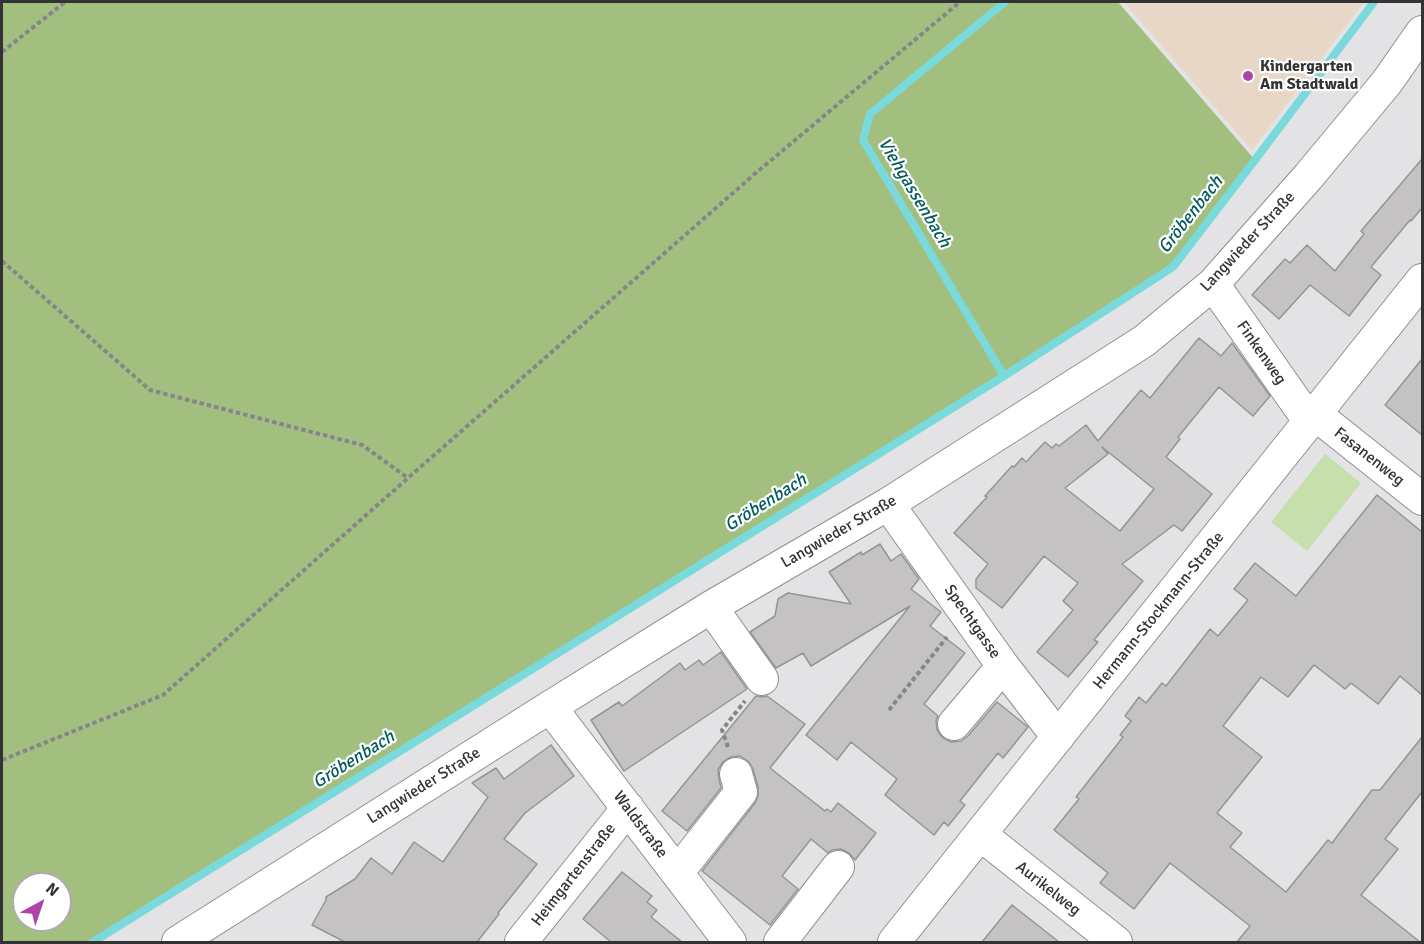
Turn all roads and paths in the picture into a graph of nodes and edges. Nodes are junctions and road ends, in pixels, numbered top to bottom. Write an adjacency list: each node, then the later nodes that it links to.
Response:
1 (65, 2): 4 (path)
2 (960, 2): 9 (path)
3 (1422, 32): 7 (street, Langwieder Straße)
4 (2, 52)
5 (2, 261): 9 (path)
6 (1422, 280): 8 (street, Hermann-Stockmann-Straße)
7 (1213, 284): 8 (street, Finkenweg); 11 (street, Langwieder Straße)
8 (1312, 418): 10 (street, Fasanenweg); 19 (street, Hermann-Stockmann-Straße)
9 (408, 478): 20 (path)
10 (1422, 499)
11 (888, 504): 12 (street, Langwieder Straße); 13 (street, Spechtgasse)
12 (711, 607): 15 (street); 16 (street, Langwieder Straße)
13 (966, 613): 14 (street, Spechtgasse); 17 (path)
14 (1003, 666): 18 (street); 19 (street, Spechtgasse)
15 (762, 679): 21 (path)
16 (550, 707): 22 (street, Waldstraße); 26 (street, Langwieder Straße)
17 (889, 710)
18 (954, 724)
19 (1058, 737): 23 (street, Hermann-Stockmann-Straße)
20 (2, 760)
21 (736, 774): 25 (street)
22 (628, 808): 25 (street, Waldstraße); 27 (street, Heimgartenstraße)
23 (981, 835): 30 (street, Hermann-Stockmann-Straße); 31 (street, Aurikelweg)
24 (838, 867): 29 (street)
25 (677, 873): 28 (street, Waldstraße)
26 (178, 942)
27 (521, 942)
28 (730, 942)
29 (780, 942)
30 (894, 942)
31 (1116, 942)

